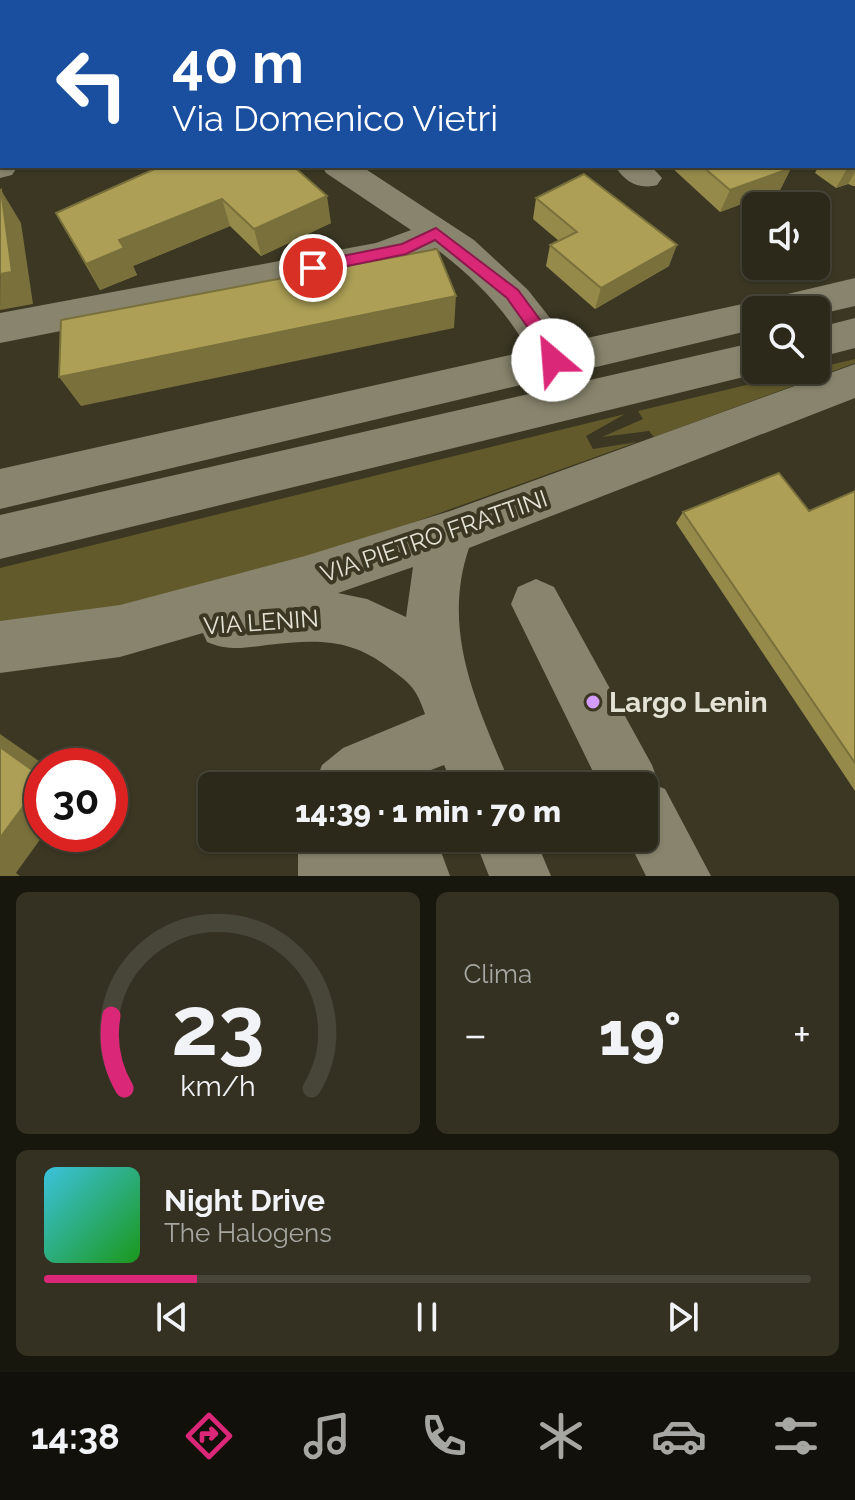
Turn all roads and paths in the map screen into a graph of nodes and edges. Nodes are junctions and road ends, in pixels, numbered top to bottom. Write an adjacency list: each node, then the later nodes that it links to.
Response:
1 (341, 168): 2 (street)
2 (436, 233): 6 (street); 9 (street)
3 (854, 294): 4 (street)
4 (830, 299)
5 (742, 318): 9 (street)
6 (0, 328)
7 (855, 333): 8 (street)
8 (830, 339)
9 (553, 360): 12 (street)
10 (742, 361): 13 (street)
11 (855, 381): 16 (street, VIA PIETRO FRATTINI)
12 (300, 420): 13 (street); 14 (street); 15 (street)
13 (344, 456): 14 (street)
14 (285, 470): 17 (street)
15 (0, 489)
16 (450, 533): 19 (street, VIA PIETRO FRATTINI); 21 (street)
17 (0, 537)
18 (536, 604): 25 (street)
19 (120, 631): 20 (street, VIA PIETRO FRATTINI); 21 (street, VIA LENIN)
20 (0, 647)
21 (435, 669): 22 (street)
22 (460, 731): 23 (street); 24 (street)
23 (375, 772)
24 (476, 772)
25 (624, 772)
26 (658, 836): 33 (street)
27 (328, 852): 30 (street)
28 (368, 852): 31 (street)
29 (411, 852): 32 (street)
30 (329, 876)
31 (374, 876)
32 (419, 876)
33 (680, 876)

